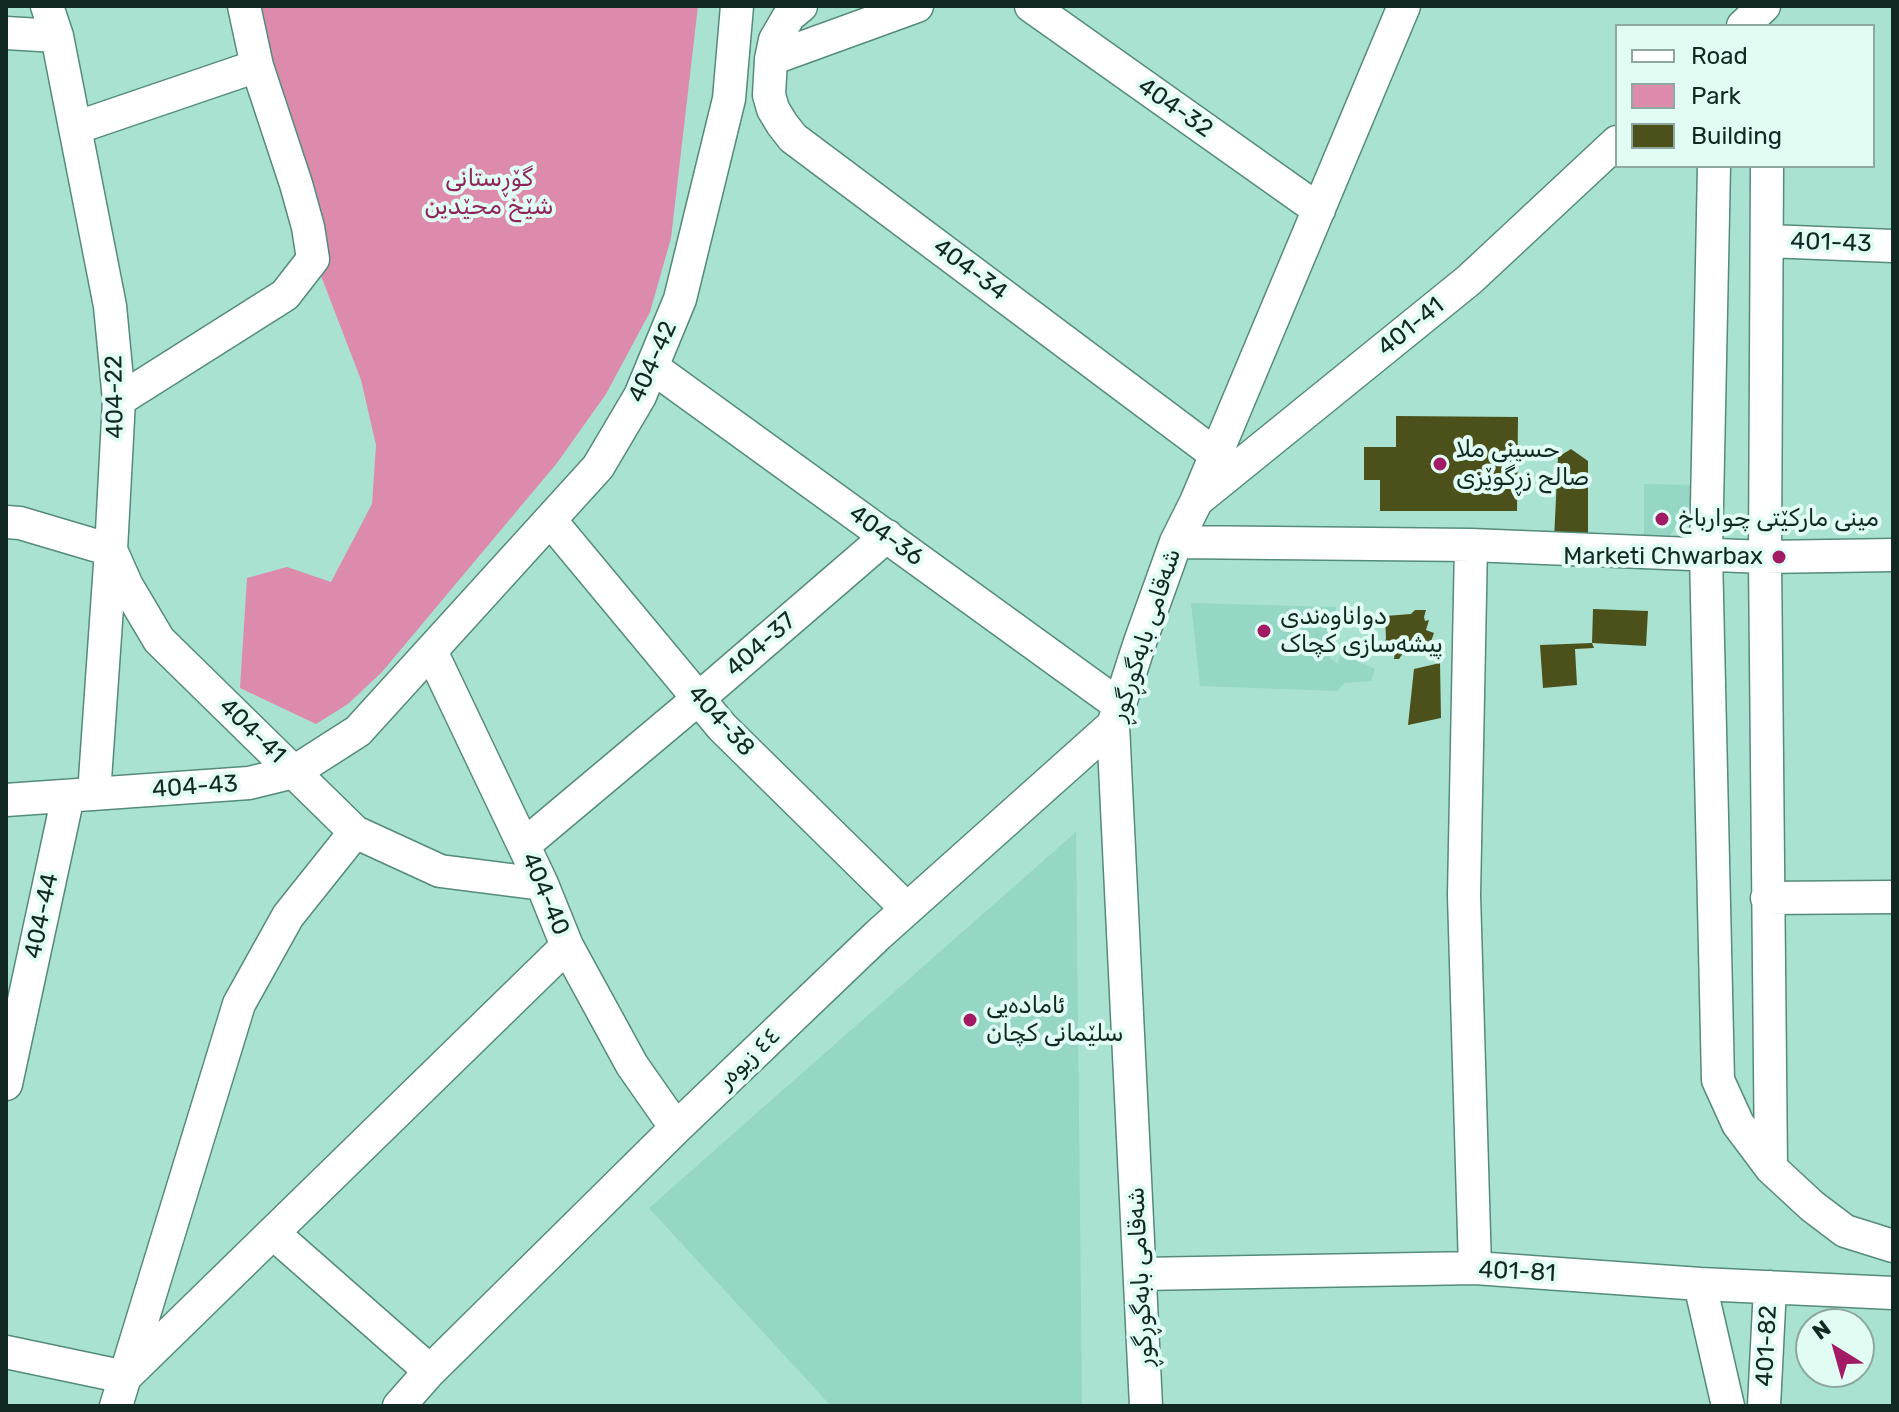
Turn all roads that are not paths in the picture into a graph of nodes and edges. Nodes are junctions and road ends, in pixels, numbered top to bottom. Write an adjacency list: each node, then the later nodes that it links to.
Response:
1 (244, 6): 12 (street)
2 (737, 6): 20 (street, 404-42)
3 (801, 6): 11 (street, 404-34)
4 (917, 6): 11 (street)
5 (1031, 6): 17 (street, 404-32)
6 (1404, 6): 17 (street, شەقامی بابەگوڕگوڕ)
7 (1765, 6): 9 (street)
8 (52, 21): 10 (street); 13 (street, 404-22)
9 (1745, 24)
10 (6, 33)
11 (771, 59): 22 (street, 404-34)
12 (257, 66): 13 (street); 21 (street)
13 (75, 128): 21 (street, 404-22)
14 (1615, 144): 23 (street, 401-41)
15 (1714, 168): 30 (street)
16 (1767, 168): 18 (street)
17 (1319, 210): 22 (street, شەقامی بابەگوڕگوڕ)
18 (1768, 241): 19 (street, 401-43); 32 (street)
19 (1893, 246)
20 (652, 367): 24 (street, 404-42); 26 (street, 404-36)
21 (119, 400): 29 (street, 404-22)
22 (1215, 454): 23 (street, شەقامی بابەگوڕگوڕ)
23 (1196, 502): 27 (street, شەقامی بابەگوڕگوڕ)
24 (550, 520): 33 (street, 404-42); 34 (street, 404-38)
25 (6, 522): 29 (street)
26 (887, 536): 34 (street, 404-37); 35 (street, 404-36)
27 (1176, 542): 28 (street); 35 (street, شەقامی بابەگوڕگوڕ)
28 (1471, 545): 30 (street); 51 (street)
29 (111, 550): 36 (street, 404-41); 37 (street, 404-22)
30 (1706, 554): 32 (street); 48 (street)
31 (1893, 555): 32 (street)
32 (1765, 557): 43 (street)
33 (431, 651): 36 (street, 404-43); 40 (street, 404-40)
34 (698, 699): 40 (street, 404-37); 44 (street, 404-38)
35 (1116, 715): 44 (street, ٤٤ زیوەر); 52 (street, شەقامی بابەگوڕگوڕ)
36 (294, 772): 37 (street, 404-43); 39 (street, 404-41)
37 (81, 795): 38 (street, 404-43); 46 (street, 404-44)
38 (6, 800)
39 (355, 832): 41 (street, 404-41); 58 (street)
40 (524, 845): 41 (street, 404-40)
41 (542, 884): 45 (street, 404-40)
42 (1893, 897): 43 (street)
43 (1767, 898): 48 (street)
44 (907, 909): 47 (street, ٤٤ زیوەر)
45 (567, 946): 47 (street, 404-40); 49 (street)
46 (6, 1084)
47 (676, 1128): 57 (street, ٤٤ زیوەر)
48 (1771, 1168): 50 (street)
49 (273, 1233): 57 (street); 58 (street)
50 (1893, 1246)
51 (1475, 1268): 52 (street, 401-81); 53 (street, 401-81)
52 (1141, 1274): 60 (street, شەقامی بابەگوڕگوڕ)
53 (1700, 1284): 54 (street, 401-81); 61 (street)
54 (1770, 1287): 55 (street, 401-81); 62 (street, 401-82)
55 (1893, 1293)
56 (6, 1352): 58 (street)
57 (430, 1371): 59 (street, ٤٤ زیوەر)
58 (121, 1391)
59 (399, 1406)
60 (1146, 1406)
61 (1728, 1406)
62 (1764, 1406)

